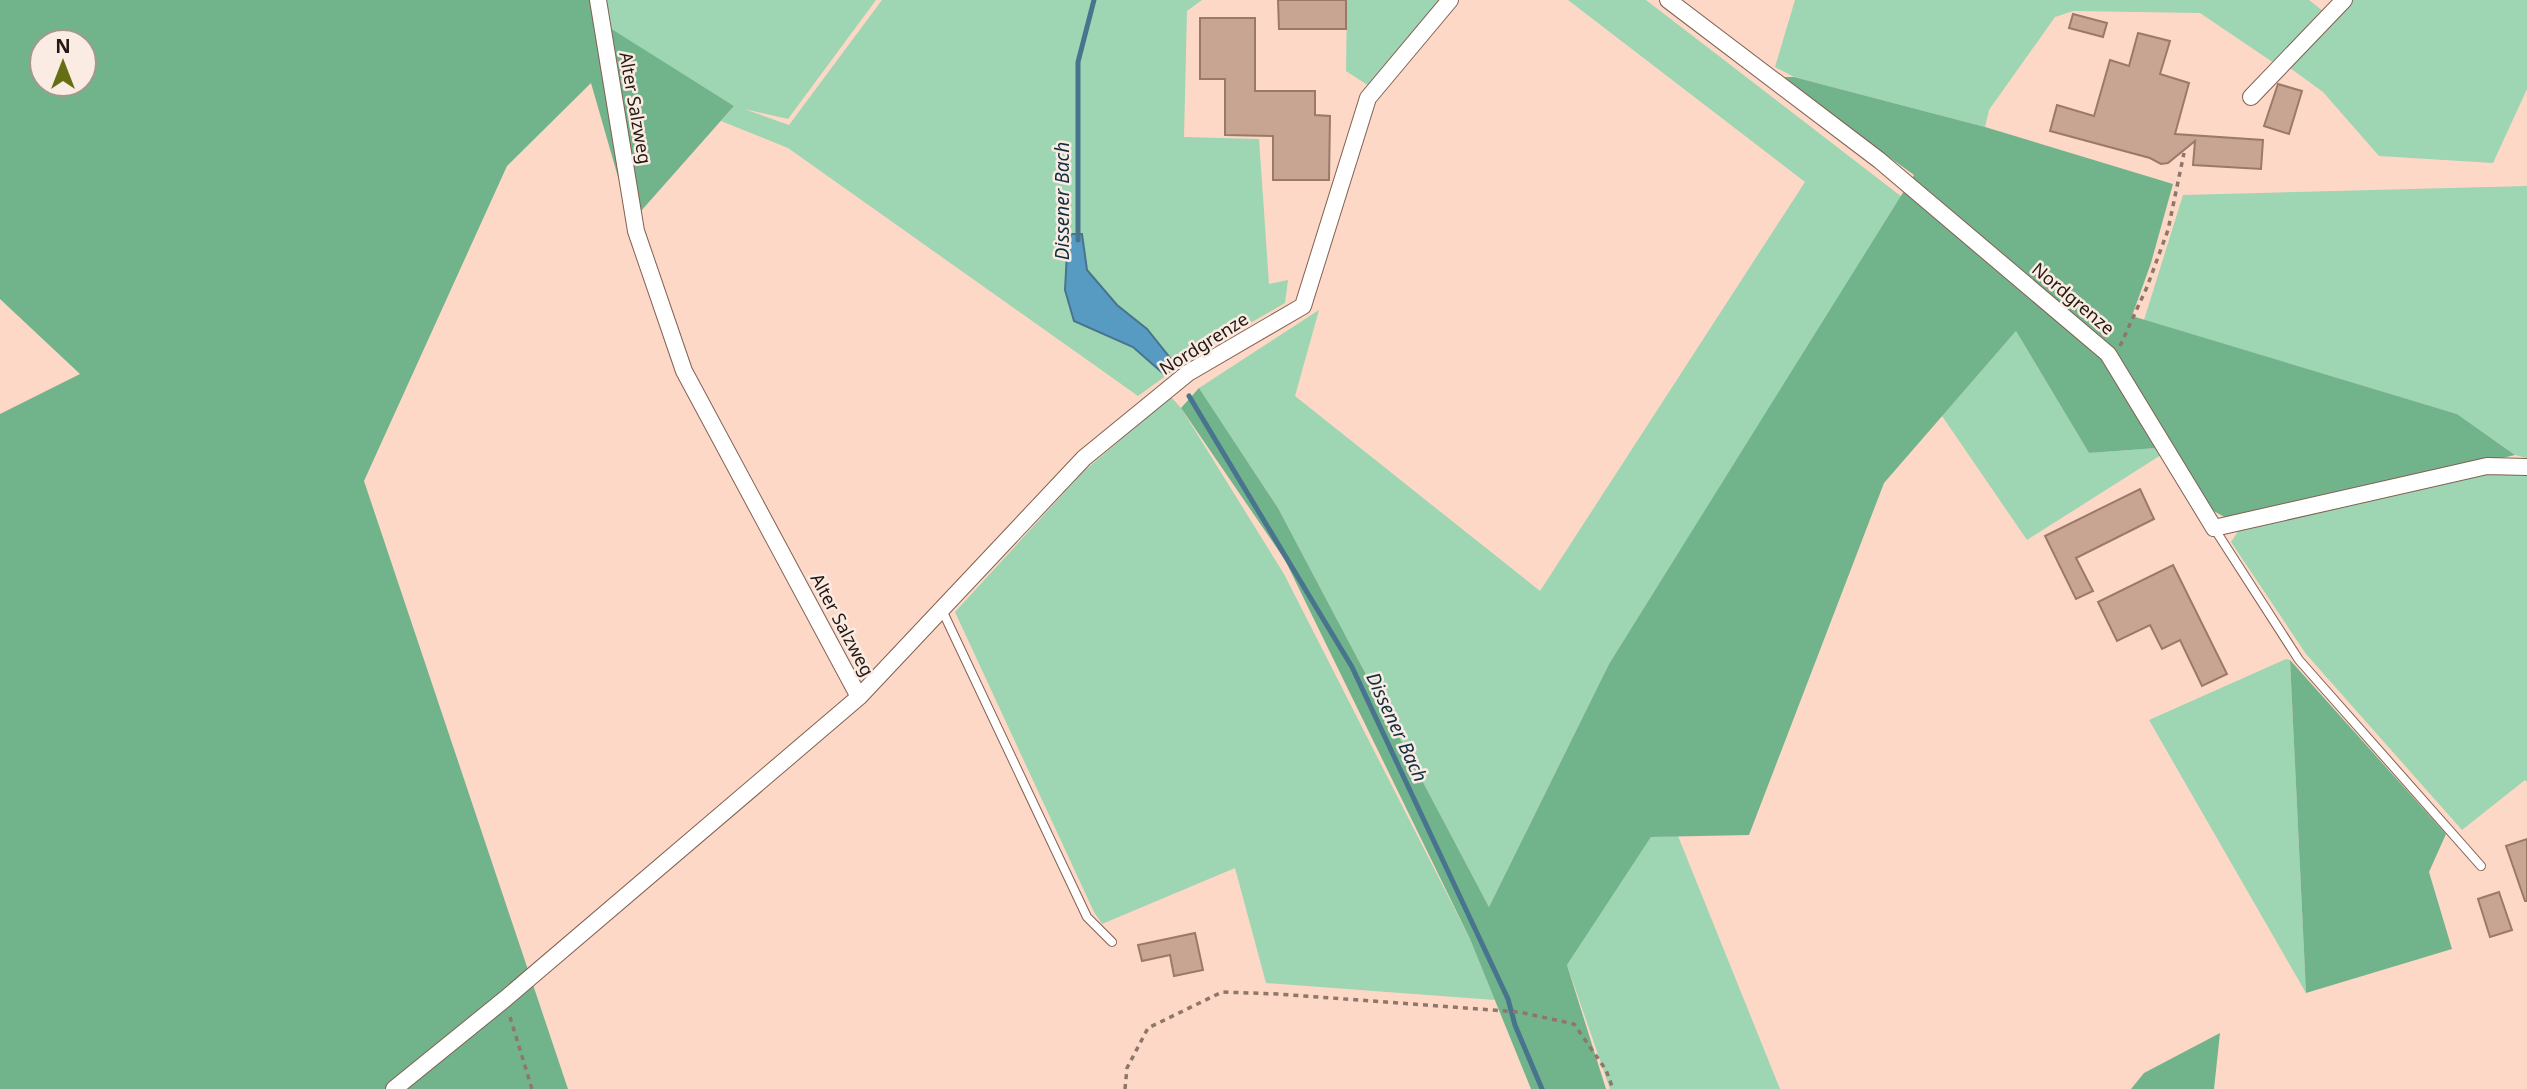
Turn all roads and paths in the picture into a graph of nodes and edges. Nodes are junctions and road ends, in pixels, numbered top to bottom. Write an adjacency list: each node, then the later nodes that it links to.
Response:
1 (598, 0): 11 (street, Alter Salzweg)
2 (1450, 0): 10 (street, Nordgrenze)
3 (1668, 0): 7 (street, Nordgrenze)
4 (2344, 0): 5 (street)
5 (2251, 97)
6 (2184, 153): 7 (path)
7 (2113, 362): 9 (street, Nordgrenze)
8 (2527, 467): 9 (street)
9 (2214, 528): 12 (lane)
10 (942, 610): 11 (street, Nordgrenze); 13 (lane)
11 (859, 697): 14 (street, Alter Salzweg)
12 (2482, 866)
13 (1112, 942)
14 (505, 999): 15 (street, Alter Salzweg); 16 (path)
15 (394, 1089)
16 (532, 1089)
17 (1125, 1089): 18 (path)
18 (1613, 1089)

